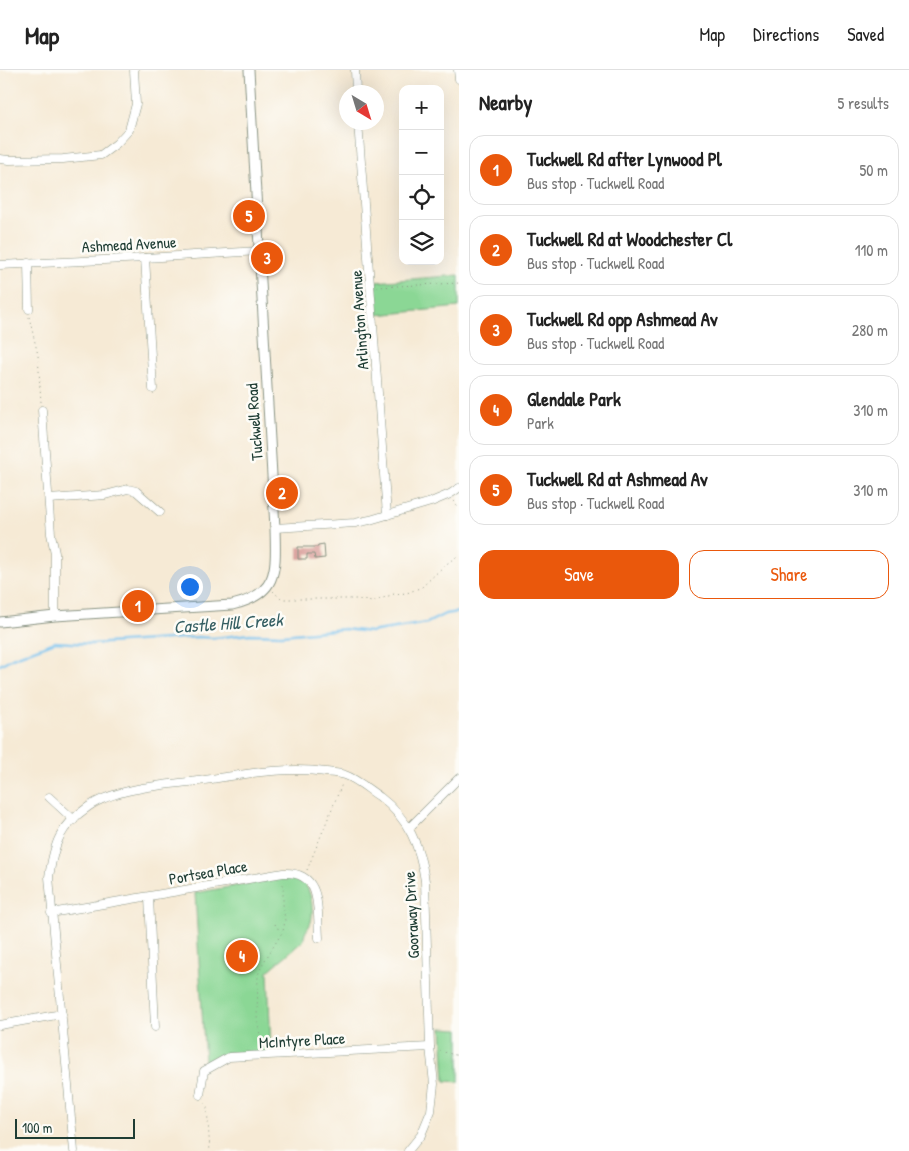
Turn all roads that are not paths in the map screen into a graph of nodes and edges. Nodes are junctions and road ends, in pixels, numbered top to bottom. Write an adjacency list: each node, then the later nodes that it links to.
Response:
1 (134, 70): 8 (street)
2 (249, 70): 9 (street, Tuckwell Road)
3 (355, 70): 6 (street)
4 (458, 70): 5 (street)
5 (459, 79)
6 (356, 85)
7 (359, 130): 19 (street, Arlington Avenue)
8 (0, 159)
9 (259, 250): 10 (street, Ashmead Avenue); 20 (street, Tuckwell Road)
10 (145, 258): 11 (street, Ashmead Avenue); 14 (street)
11 (28, 263): 12 (street, Ashmead Avenue); 13 (street)
12 (0, 264)
13 (29, 309)
14 (153, 389)
15 (42, 410): 17 (street)
16 (459, 488): 19 (street)
17 (49, 499): 18 (street); 21 (street)
18 (160, 512)
19 (387, 515): 20 (street)
20 (276, 528): 21 (street, Tuckwell Road)
21 (55, 616): 22 (street)
22 (0, 622)
23 (459, 778): 26 (street)
24 (49, 797): 25 (street)
25 (74, 820): 26 (street, Gooraway Drive); 28 (street, Gooraway Drive)
26 (408, 828): 33 (street, Gooraway Drive)
27 (149, 897): 28 (street, Portsea Place); 29 (street, Portsea Place); 32 (street)
28 (51, 913): 30 (street, Gooraway Drive)
29 (318, 938)
30 (62, 1014): 31 (street); 36 (street, Gooraway Drive)
31 (0, 1025)
32 (155, 1027)
33 (430, 1047): 34 (street, McIntyre Place); 35 (street, Gooraway Drive)
34 (200, 1095)
35 (412, 1150)
36 (74, 1151)

